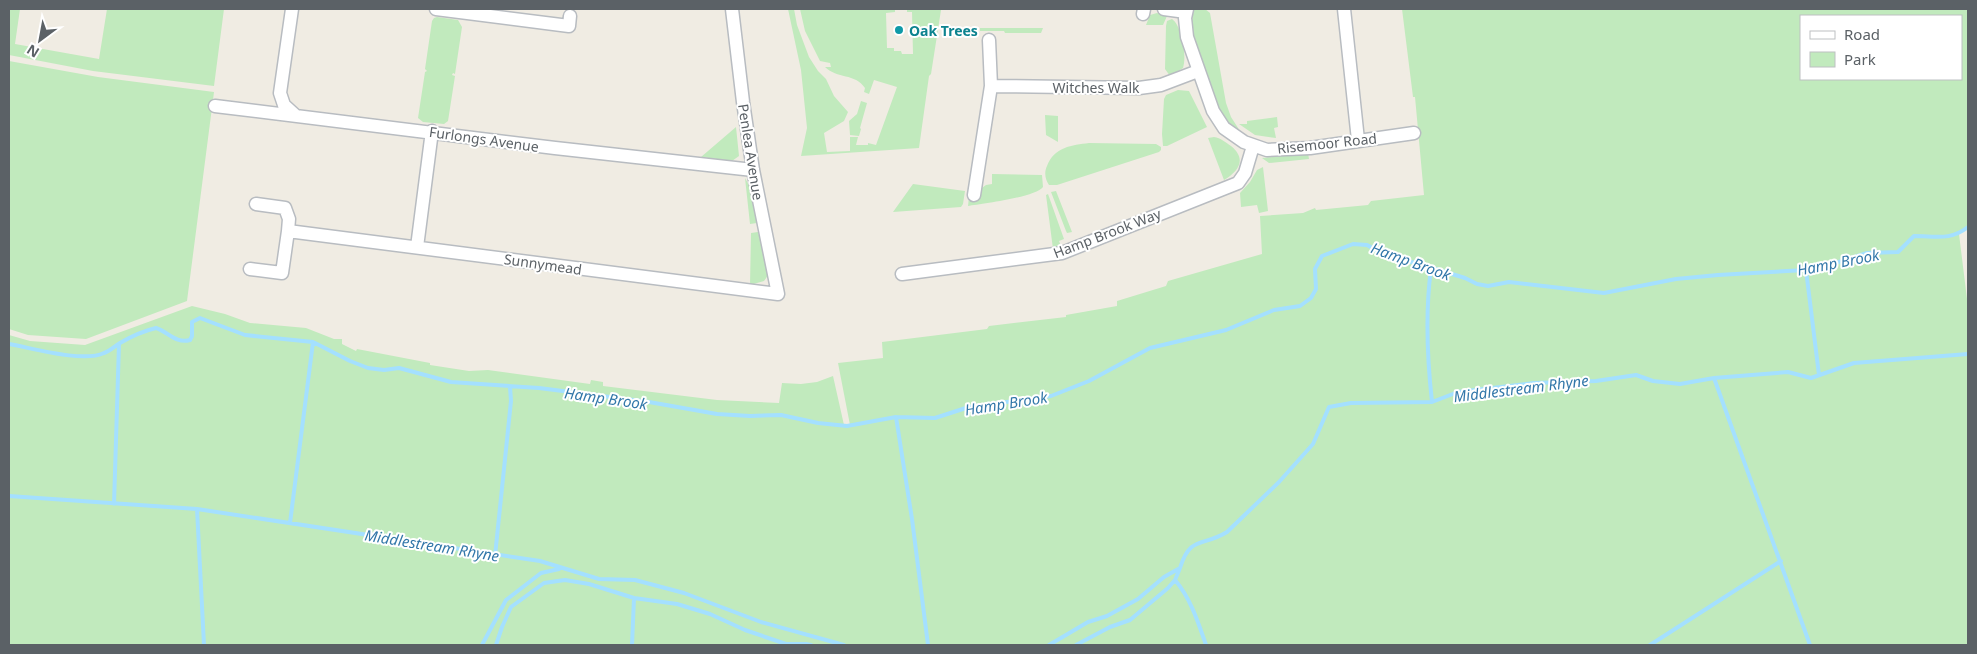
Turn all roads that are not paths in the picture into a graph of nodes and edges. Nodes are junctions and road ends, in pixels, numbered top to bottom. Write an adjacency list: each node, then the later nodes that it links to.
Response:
1 (292, 9): 12 (street)
2 (444, 9): 7 (street)
3 (732, 9): 17 (street, Penlea Avenue)
4 (1164, 9): 6 (street)
5 (1344, 9): 15 (street)
6 (1186, 11): 9 (street, Risemoor Road)
7 (570, 16)
8 (989, 40): 10 (street)
9 (1198, 71): 10 (street, Witches Walk); 16 (street, Risemoor Road)
10 (990, 86): 18 (street)
11 (215, 106): 12 (street, Furlongs Avenue)
12 (295, 114): 13 (street, Furlongs Avenue)
13 (432, 132): 17 (street, Furlongs Avenue); 21 (street)
14 (1414, 133): 15 (street, Risemoor Road)
15 (1358, 140): 16 (street, Risemoor Road)
16 (1253, 146): 23 (street, Hamp Brook Way)
17 (753, 170): 24 (street, Penlea Avenue)
18 (974, 195)
19 (256, 204): 20 (street)
20 (288, 231): 21 (street, Sunnymead); 22 (street)
21 (417, 247): 24 (street, Sunnymead)
22 (250, 269)
23 (902, 274)
24 (778, 294)

